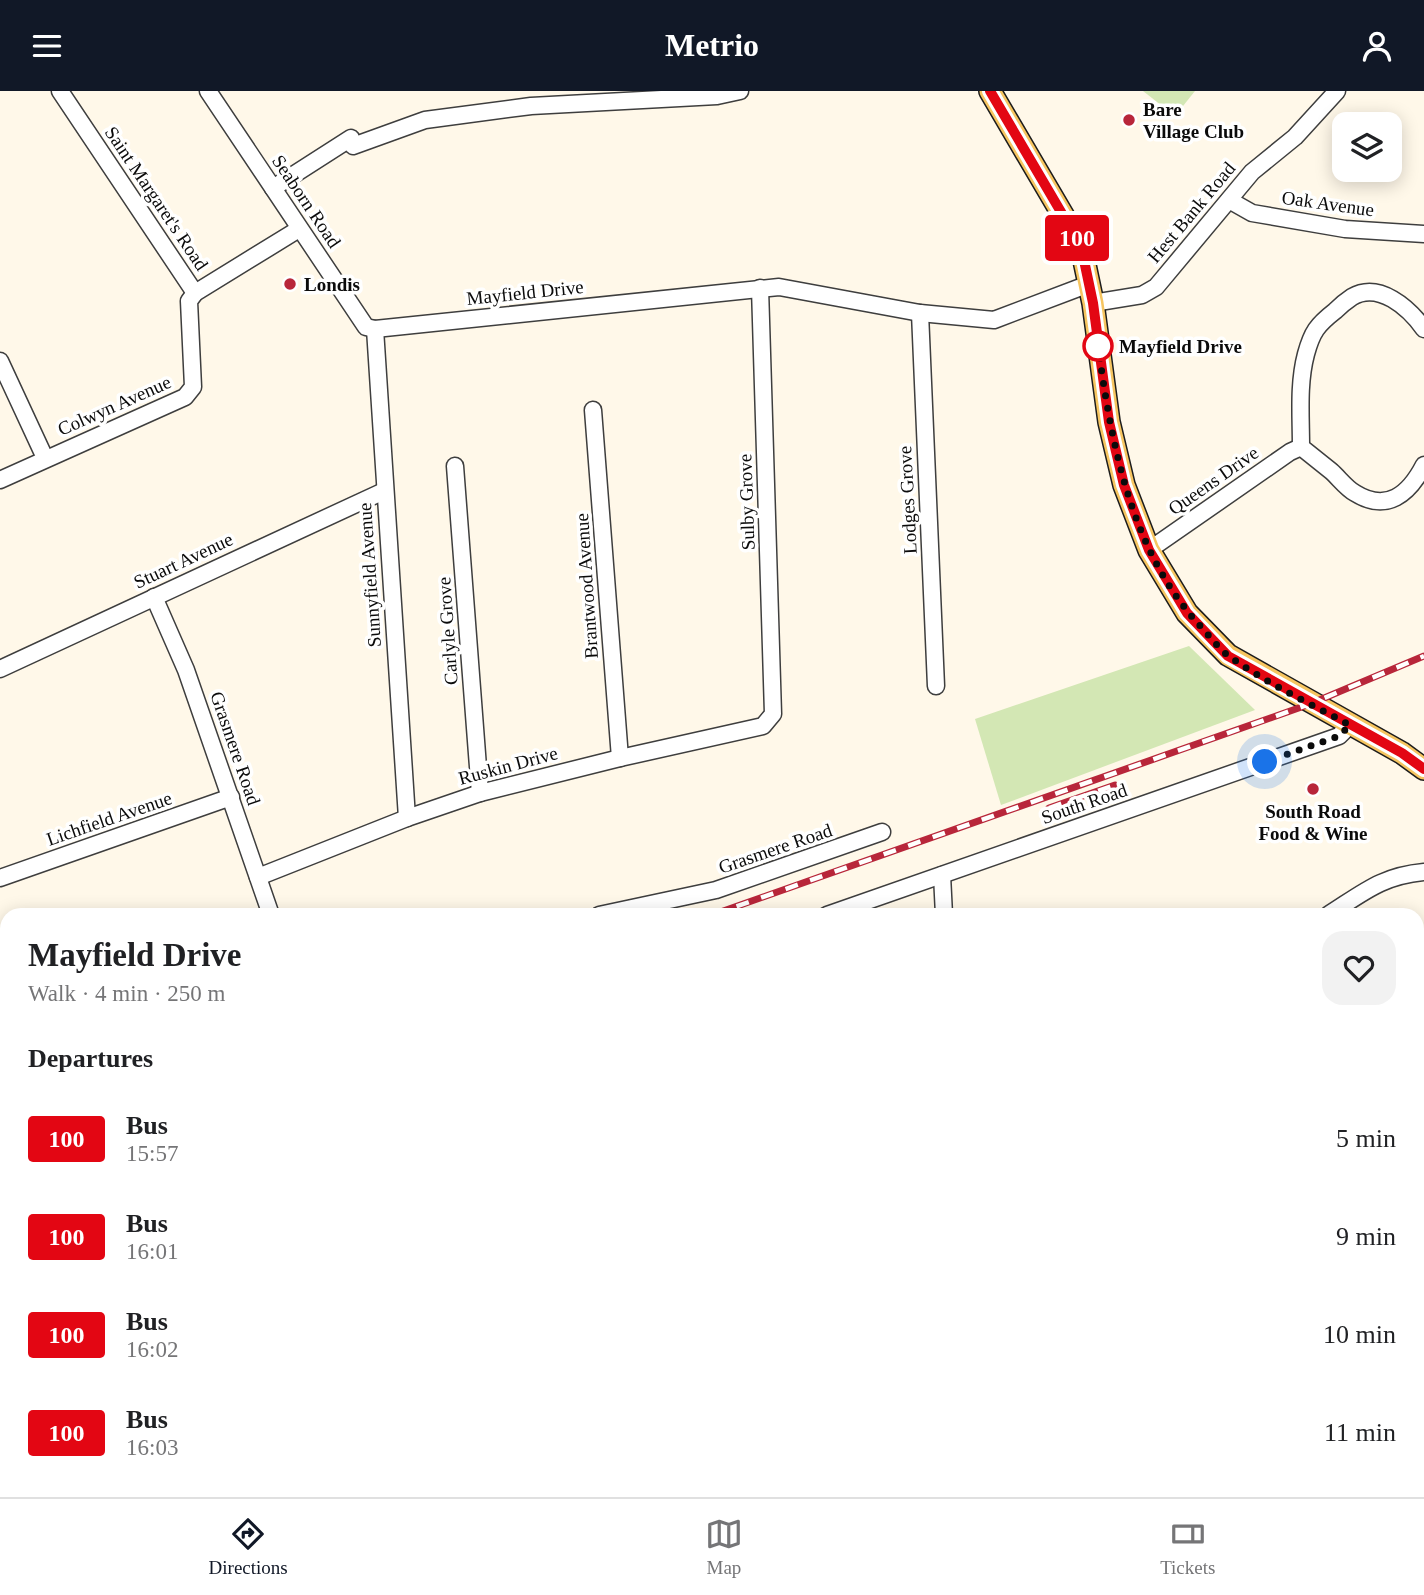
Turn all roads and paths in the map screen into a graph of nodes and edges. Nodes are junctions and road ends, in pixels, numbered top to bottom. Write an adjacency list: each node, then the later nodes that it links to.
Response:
1 (60, 91): 12 (street, Saint Margaret's Road)
2 (208, 91): 7 (street, Seaborn Road)
3 (740, 91): 6 (street)
4 (990, 91): 13 (main road)
5 (1337, 91): 8 (street, Hest Bank Road)
6 (653, 95): 7 (street)
7 (273, 188): 9 (street, Seaborn Road)
8 (1230, 200): 10 (street, Oak Avenue); 13 (street, Hest Bank Road)
9 (299, 229): 12 (street); 15 (street, Seaborn Road)
10 (1424, 233)
11 (760, 288): 14 (street, Mayfield Drive); 15 (street, Mayfield Drive); 29 (street, Sulby Grove)
12 (195, 293): 20 (street, Colwyn Avenue)
13 (1091, 294): 14 (street, Mayfield Drive); 25 (main road)
14 (919, 313): 28 (street, Lodges Grove)
15 (375, 329): 24 (street, Sunnyfield Avenue)
16 (1424, 329): 19 (street)
17 (0, 361): 20 (street)
18 (593, 410): 31 (street, Brantwood Avenue)
19 (1301, 447): 21 (street); 25 (street, Queens Drive)
20 (46, 458): 23 (street, Colwyn Avenue)
21 (1424, 465)
22 (455, 466): 33 (street, Carlyle Grove)
23 (0, 479)
24 (384, 491): 26 (street, Stuart Avenue); 35 (street, Sunnyfield Avenue)
25 (1149, 550): 30 (main road)
26 (153, 597): 27 (street, Stuart Avenue); 34 (street, Grasmere Road)
27 (0, 669)
28 (936, 686)
29 (773, 714): 31 (street, Ruskin Drive)
30 (1350, 725): 32 (main road); 38 (street, South Road)
31 (620, 758): 33 (street, Ruskin Drive)
32 (1424, 769)
33 (480, 793): 35 (street, Ruskin Drive)
34 (232, 797): 39 (street, Grasmere Road); 40 (street, Lichfield Avenue)
35 (407, 818): 39 (street, Ruskin Drive)
36 (882, 832): 42 (street, Grasmere Road)
37 (1424, 872): 45 (street)
38 (942, 875): 43 (street, South Road); 44 (street)
39 (258, 877): 41 (street, Grasmere Road)
40 (0, 878)
41 (269, 908)
42 (632, 908)
43 (847, 908)
44 (944, 908)
45 (1339, 908)

